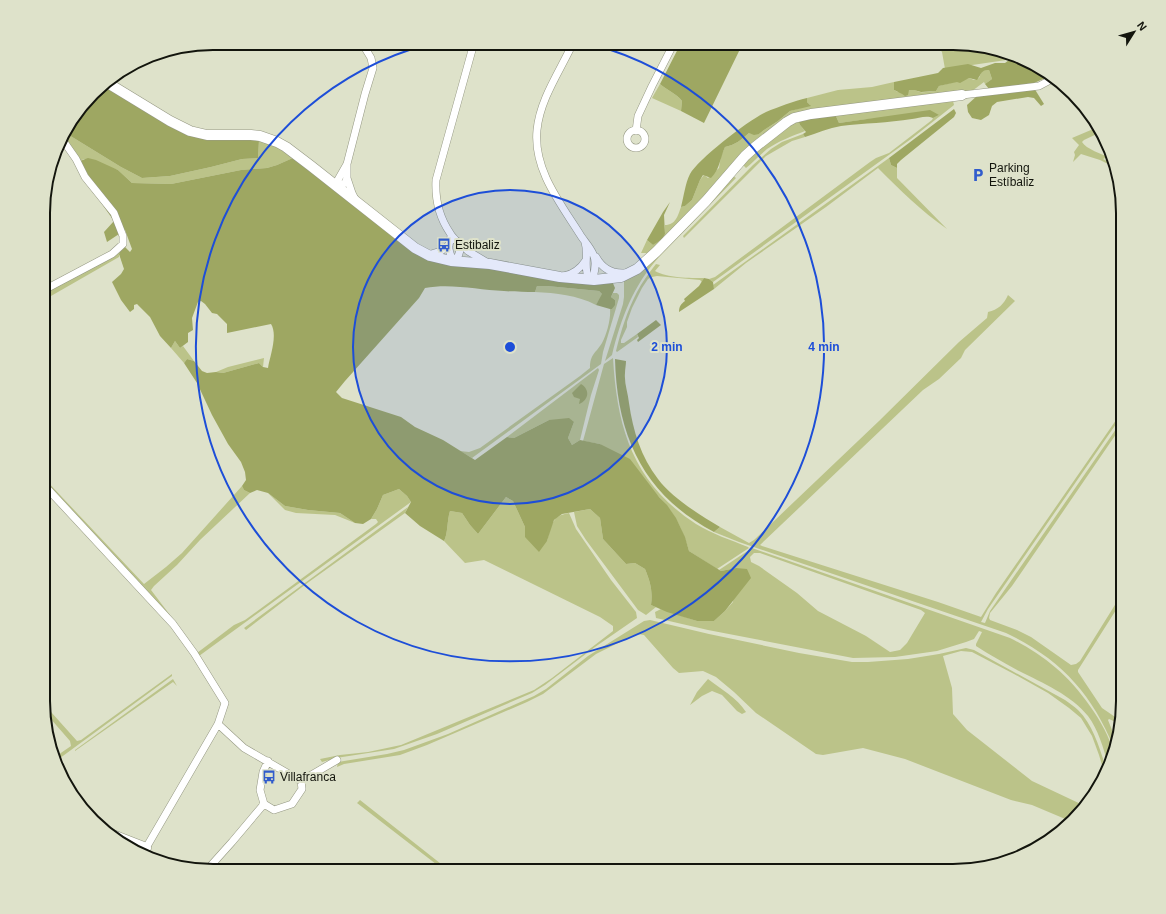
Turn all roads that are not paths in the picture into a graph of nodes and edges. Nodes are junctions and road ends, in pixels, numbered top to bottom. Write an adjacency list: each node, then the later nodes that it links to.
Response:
1 (366, 50): 10 (street)
2 (472, 50): 16 (street)
3 (570, 50): 18 (street)
4 (670, 50): 8 (street)
5 (1048, 81): 7 (street)
6 (112, 86): 12 (street)
7 (962, 95): 25 (street)
8 (636, 131)
9 (65, 144): 28 (street)
10 (346, 164): 11 (street); 13 (street)
11 (342, 172): 12 (street); 14 (street)
12 (322, 175): 14 (street)
13 (347, 178): 14 (street); 15 (street)
14 (335, 185): 15 (street)
15 (358, 203): 21 (street)
16 (451, 235): 17 (street); 19 (street)
17 (458, 242): 23 (street); 24 (street)
18 (585, 242): 20 (street); 22 (street)
19 (449, 245): 21 (street); 23 (street)
20 (594, 254): 25 (street); 27 (street)
21 (427, 255): 23 (street)
22 (586, 260): 26 (street); 27 (street)
23 (453, 261): 24 (street)
24 (490, 264): 26 (street)
25 (631, 272): 27 (street)
26 (559, 277): 27 (street)
27 (589, 280)
28 (50, 287)
29 (50, 491): 30 (street)
30 (218, 724): 32 (street); 35 (street)
31 (337, 760): 33 (street)
32 (268, 761): 33 (street); 34 (street)
33 (302, 781): 34 (street)
34 (264, 804): 36 (street)
35 (146, 850)
36 (212, 864)

